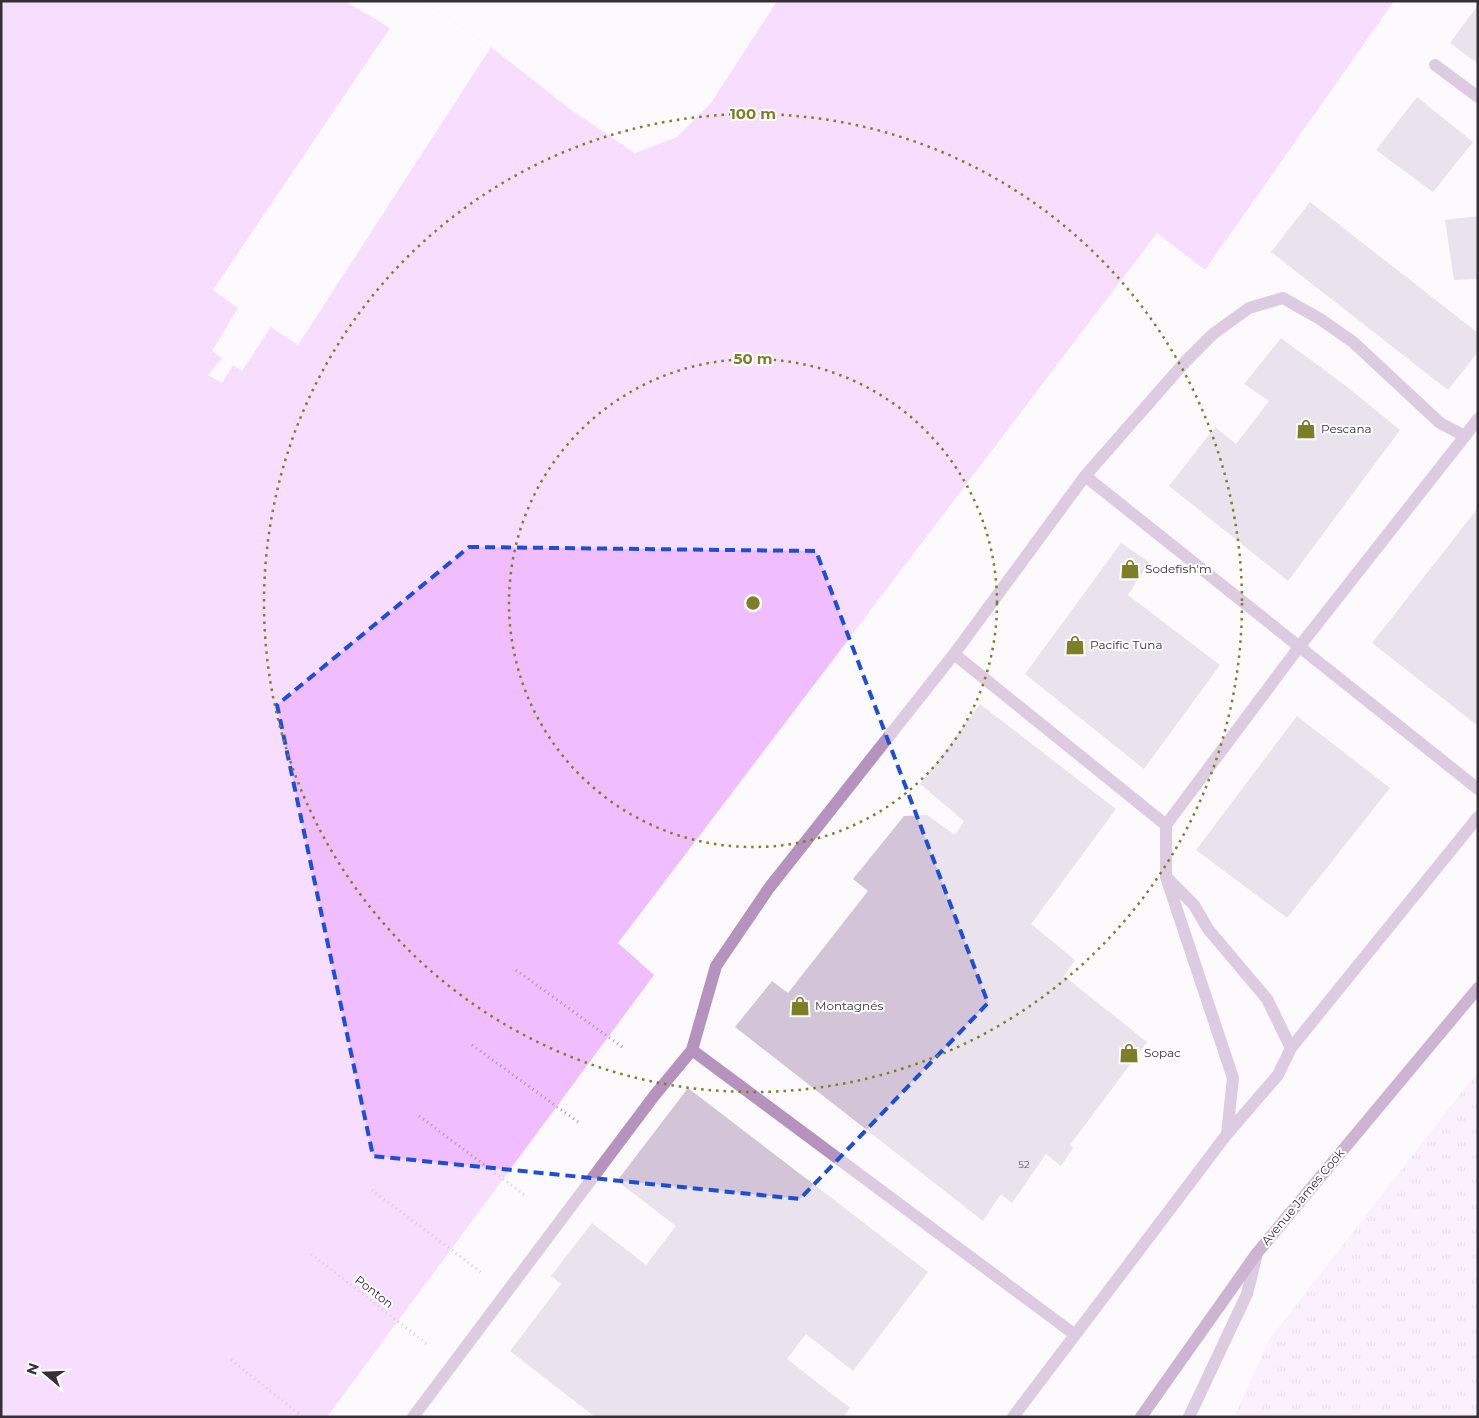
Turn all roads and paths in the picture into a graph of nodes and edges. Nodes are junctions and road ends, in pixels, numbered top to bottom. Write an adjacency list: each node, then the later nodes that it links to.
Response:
1 (1435, 65): 2 (lane)
2 (1478, 97)
3 (1478, 419): 4 (lane)
4 (1465, 436): 5 (lane); 6 (lane)
5 (1085, 476): 6 (lane); 7 (lane)
6 (1299, 647): 8 (lane); 10 (lane)
7 (954, 654): 10 (lane); 17 (lane)
8 (1478, 789)
9 (1478, 817): 15 (lane)
10 (1166, 825): 11 (lane)
11 (1166, 877): 15 (lane); 20 (lane)
12 (516, 970): 16 (path)
13 (1478, 988): 23 (main road, Avenue James Cook)
14 (472, 1045): 19 (path)
15 (1291, 1048): 20 (lane)
16 (625, 1049)
17 (692, 1050): 26 (lane); 30 (lane)
18 (420, 1116): 22 (path)
19 (578, 1122)
20 (1227, 1134): 26 (lane)
21 (372, 1190): 25 (path)
22 (526, 1196)
23 (1257, 1253): 32 (main road, Avenue James Cook); 33 (lane)
24 (311, 1254): 27 (path, Ponton)
25 (481, 1272)
26 (1074, 1334): 31 (lane)
27 (427, 1344)
28 (231, 1360): 29 (path)
29 (303, 1417)
30 (413, 1417)
31 (1013, 1417)
32 (1141, 1417)
33 (1188, 1417)

